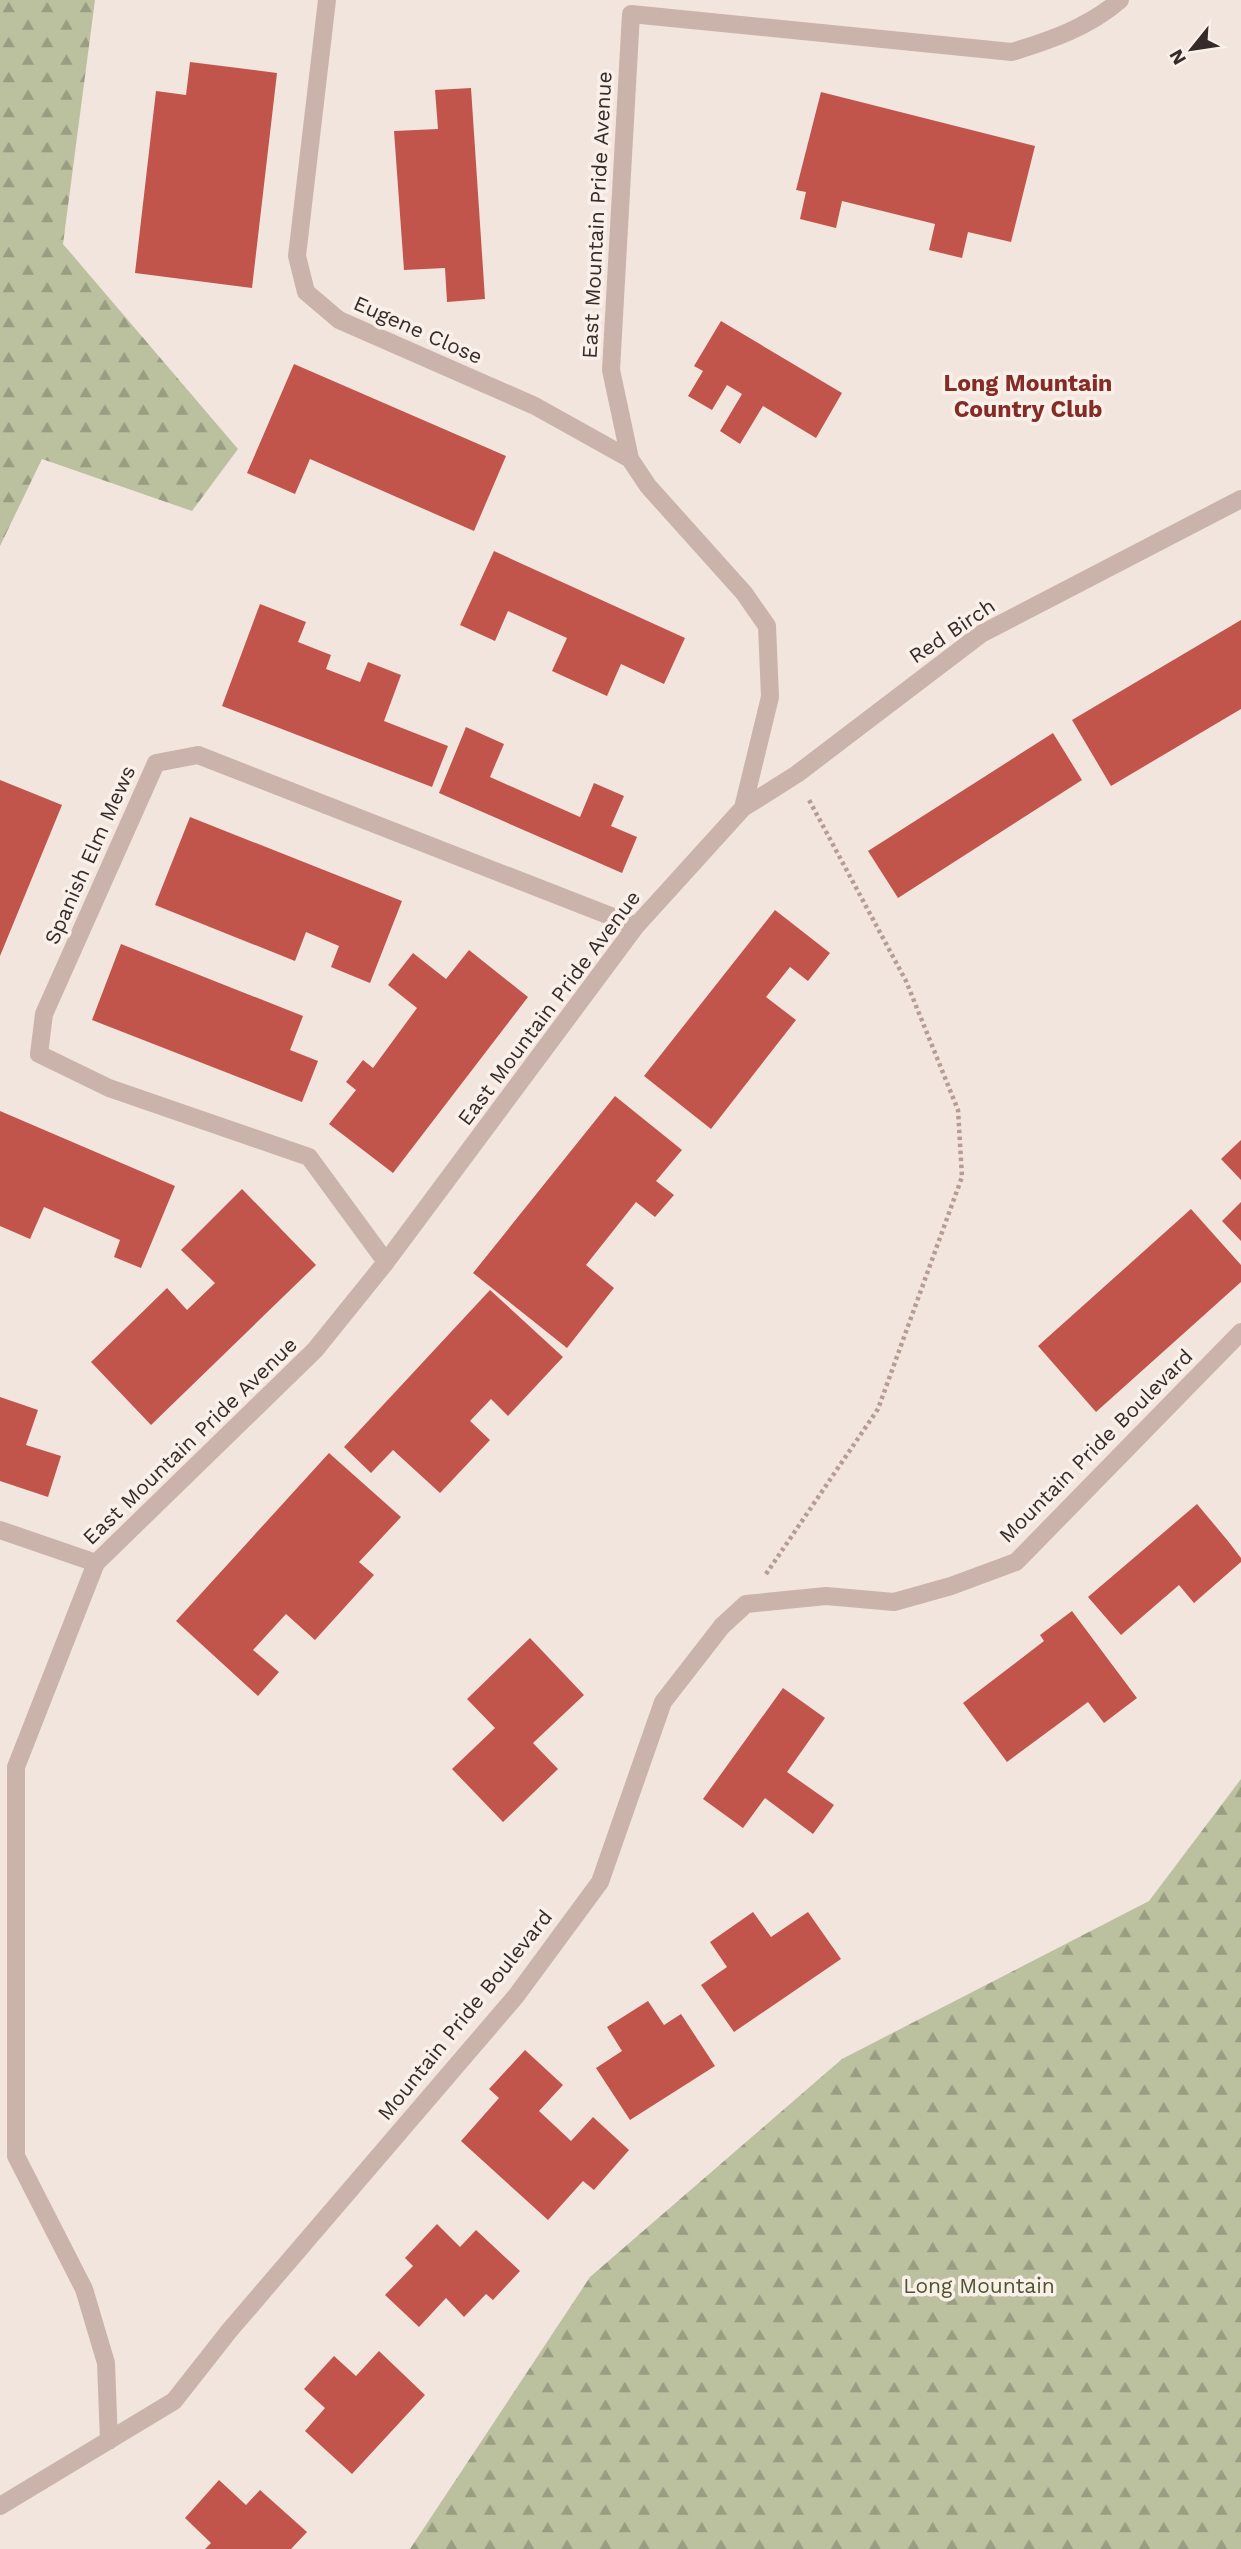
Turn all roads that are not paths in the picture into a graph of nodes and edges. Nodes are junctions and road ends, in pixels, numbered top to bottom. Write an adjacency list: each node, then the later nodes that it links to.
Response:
1 (327, 0): 4 (street, Eugene Close)
2 (1120, 0): 3 (street, East Mountain Pride Avenue)
3 (631, 7): 4 (street, East Mountain Pride Avenue)
4 (629, 459): 6 (street, East Mountain Pride Avenue)
5 (1241, 499): 6 (street, Red Birch)
6 (743, 808): 7 (street, East Mountain Pride Avenue)
7 (636, 926): 8 (street, East Mountain Pride Avenue); 8 (street, Spanish Elm Mews)
8 (386, 1262): 11 (street, East Mountain Pride Avenue)
9 (1241, 1332): 14 (street, Mountain Pride Boulevard)
10 (0, 1530): 11 (street)
11 (96, 1563): 12 (street, East Mountain Pride Avenue)
12 (8, 1766): 13 (street, East Mountain Pride Avenue)
13 (8, 2153): 14 (street, East Mountain Pride Avenue)
14 (109, 2441): 15 (street, Mountain Pride Boulevard)
15 (0, 2506)

